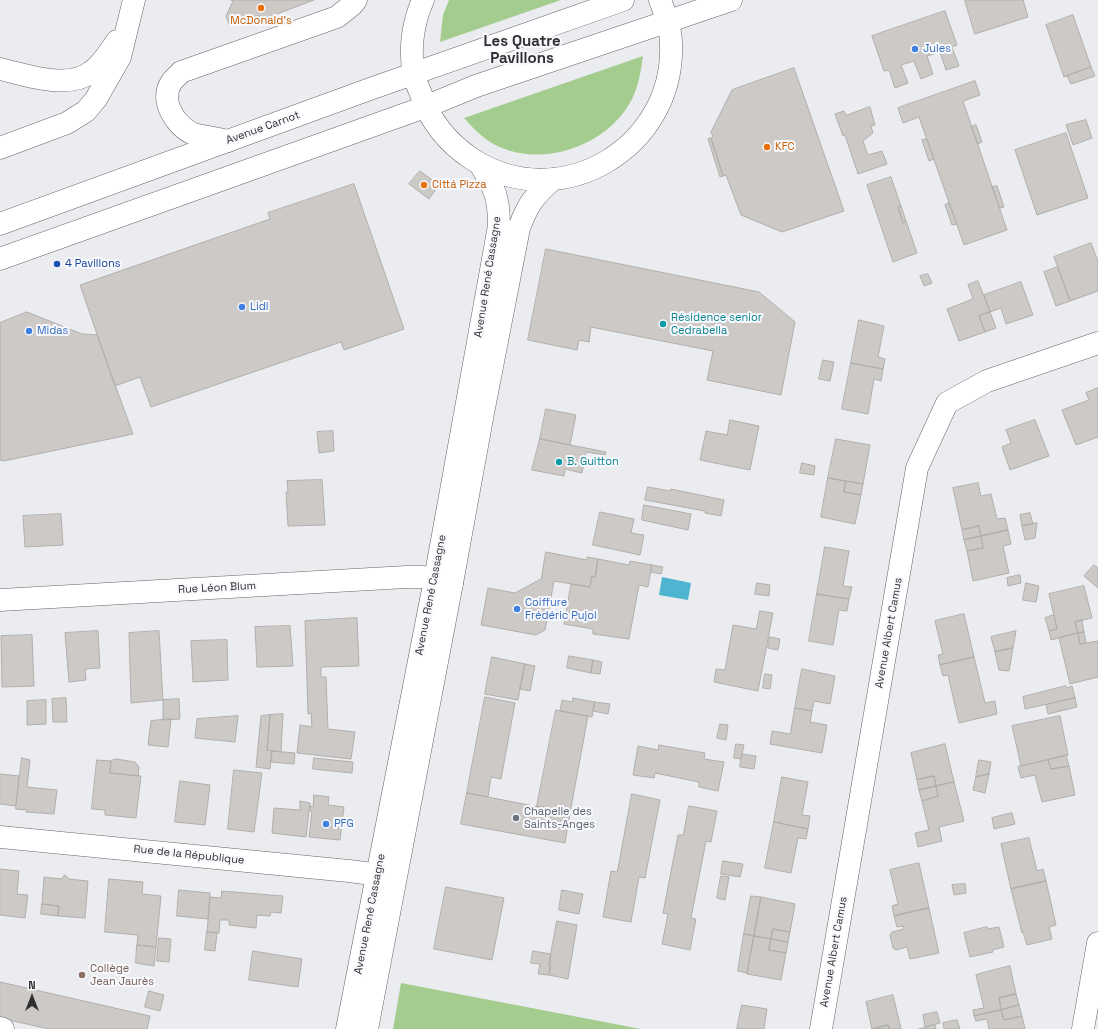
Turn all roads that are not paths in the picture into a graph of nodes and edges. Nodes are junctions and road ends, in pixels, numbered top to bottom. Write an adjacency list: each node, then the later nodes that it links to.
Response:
1 (134, 0): 7 (main road)
2 (356, 0): 12 (main road)
3 (423, 0): 10 (main road)
4 (623, 0): 10 (main road, Avenue Carnot)
5 (660, 0): 8 (main road)
6 (731, 0): 8 (main road)
7 (129, 21): 9 (main road); 13 (main road)
8 (668, 21): 11 (main road); 15 (main road)
9 (0, 69)
10 (414, 74): 11 (main road); 12 (main road, Avenue Carnot)
11 (425, 106): 14 (main road); 17 (main road)
12 (228, 141): 16 (main road, Avenue Carnot)
13 (0, 148)
14 (480, 164): 15 (main road); 19 (main road, Avenue René Cassagne)
15 (553, 179): 19 (main road, Avenue René Cassagne)
16 (0, 224)
17 (0, 259)
18 (1098, 343): 28 (main road, Avenue Albert Camus)
19 (444, 581): 20 (main road, Rue Léon Blum); 22 (main road, Avenue René Cassagne)
20 (0, 600)
21 (0, 837): 22 (main road, Rue de la République)
22 (386, 875): 26 (main road, Avenue René Cassagne); 27 (main road, Avenue René Cassagne)
23 (1098, 943): 29 (main road)
24 (0, 1028): 25 (main road)
25 (3, 1029)
26 (347, 1029)
27 (366, 1029)
28 (821, 1029)
29 (1083, 1029)

